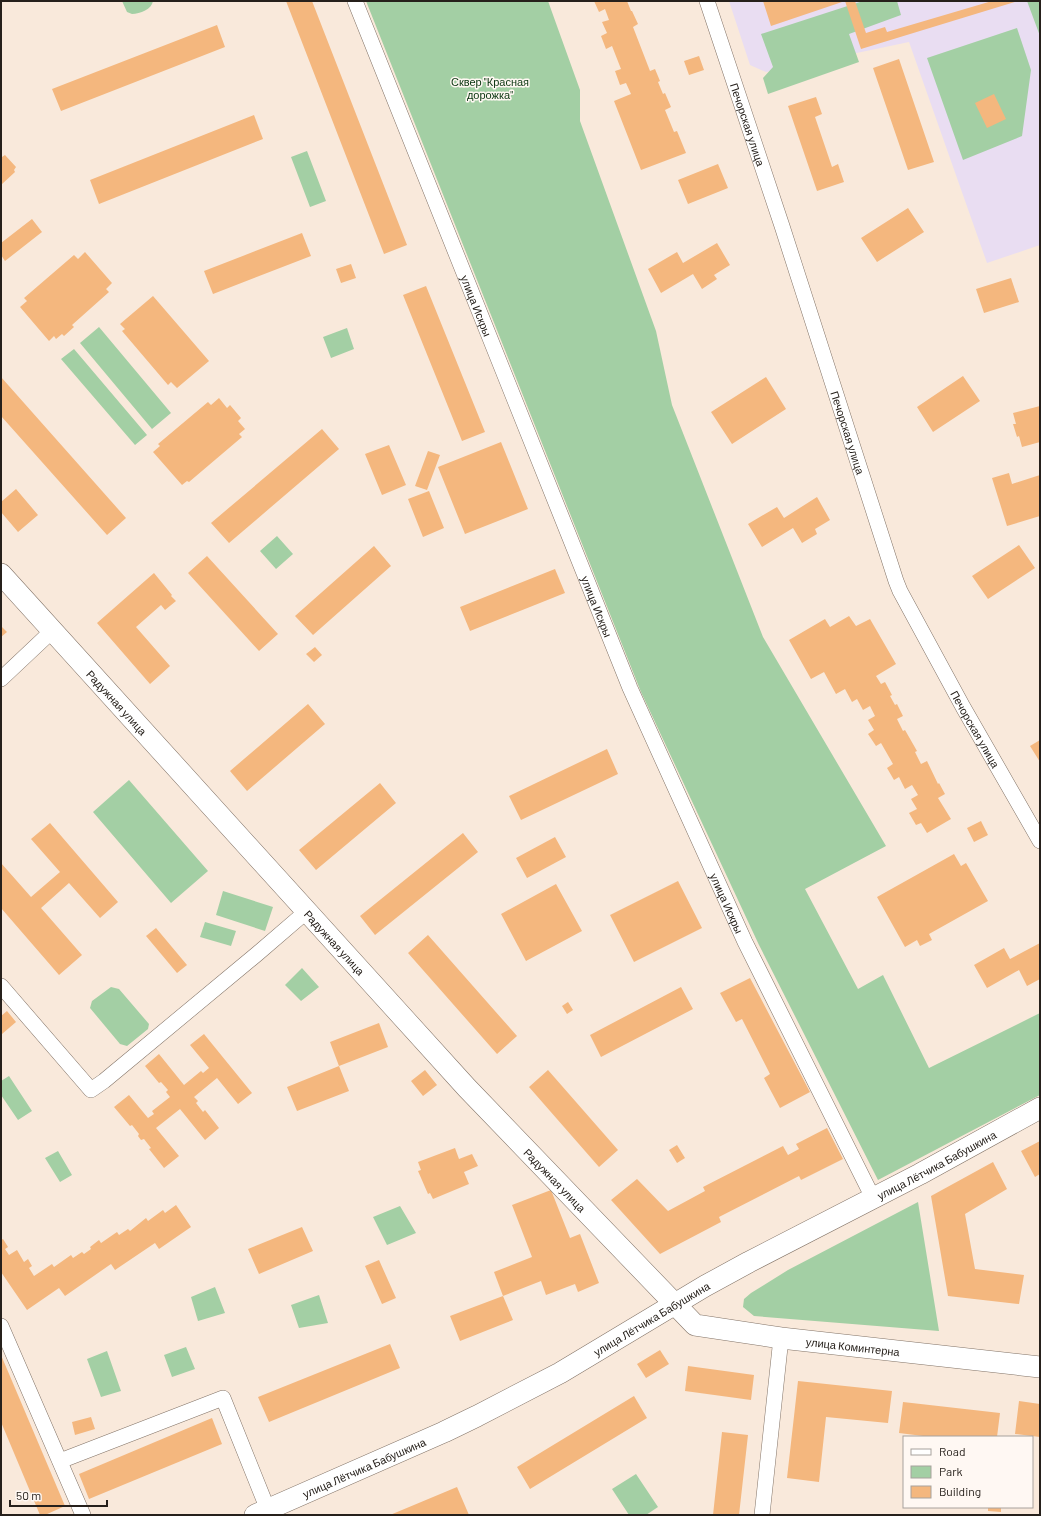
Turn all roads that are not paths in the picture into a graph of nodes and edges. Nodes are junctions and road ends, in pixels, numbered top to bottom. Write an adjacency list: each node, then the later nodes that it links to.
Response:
1 (355, 1): 10 (street, улица Искры)
2 (706, 1): 6 (street, Печорская улица)
3 (1, 574): 4 (street, Радужная улица)
4 (52, 630): 5 (street); 7 (street, Радужная улица)
5 (1, 679)
6 (1040, 841)
7 (306, 911): 8 (street); 11 (street, Радужная улица)
8 (1, 986)
9 (1040, 1108): 10 (street, улица Лётчика Бабушкина)
10 (873, 1198): 11 (street, улица Лётчика Бабушкина)
11 (674, 1304): 13 (street, улица Коминтерна); 16 (street, улица Лётчика Бабушкина)
12 (1, 1326): 15 (street)
13 (781, 1338): 14 (street, улица Коминтерна); 18 (street)
14 (1040, 1367)
15 (60, 1461): 16 (street); 17 (street)
16 (262, 1512)
17 (83, 1515)
18 (762, 1515)

